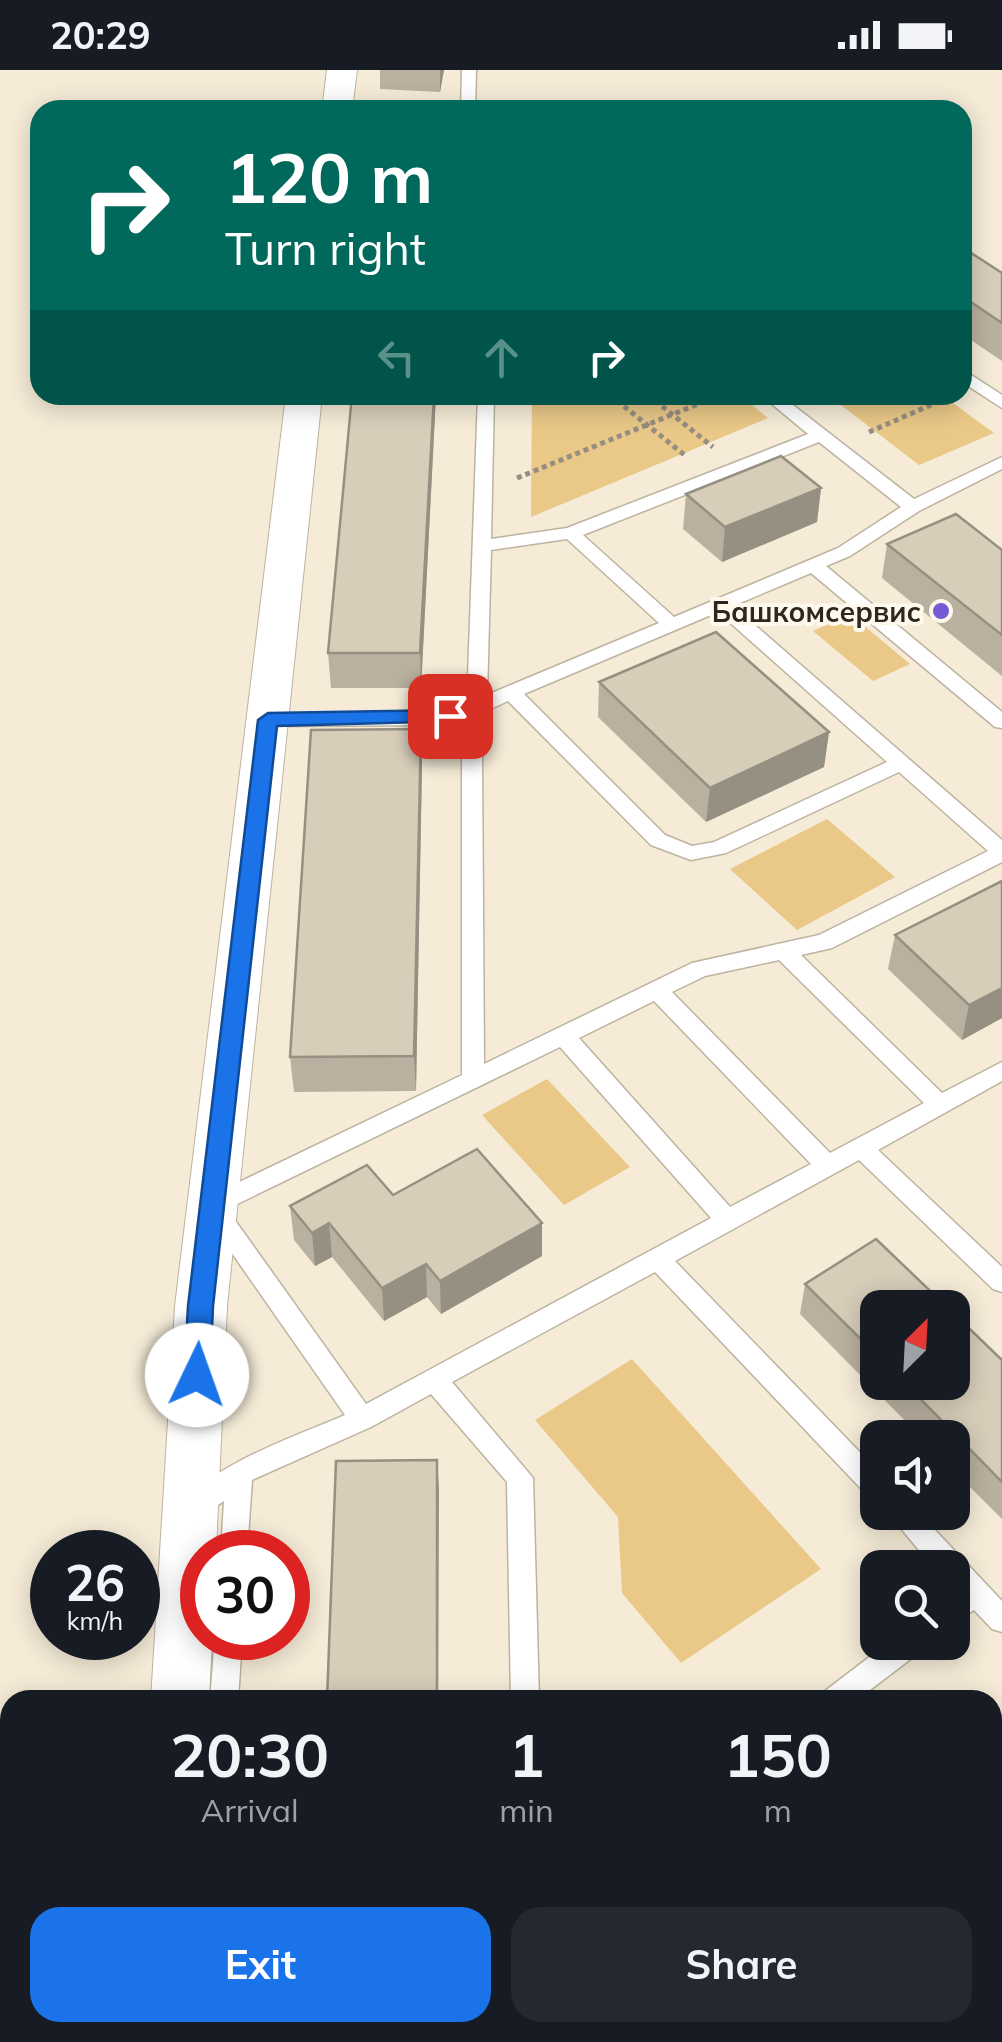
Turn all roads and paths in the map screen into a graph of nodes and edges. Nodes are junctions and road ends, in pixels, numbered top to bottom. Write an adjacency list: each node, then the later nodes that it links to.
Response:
1 (342, 70): 3 (street)
2 (469, 70): 4 (lane)
3 (338, 100)
4 (468, 100)
5 (972, 381): 6 (lane)
6 (1002, 403)
7 (303, 405): 29 (street)
8 (486, 405): 20 (lane)
9 (622, 405): 15 (path)
10 (661, 405): 14 (path)
11 (695, 405): 14 (path)
12 (781, 405): 16 (lane)
13 (927, 405): 16 (path)
14 (672, 414): 15 (path); 18 (path)
15 (647, 425): 19 (path); 20 (path)
16 (828, 441): 18 (lane); 21 (lane)
17 (1002, 462): 21 (lane)
18 (740, 468): 19 (lane)
19 (713, 478): 22 (lane)
20 (484, 492): 23 (lane)
21 (913, 507): 24 (lane)
22 (571, 533): 23 (lane); 26 (lane)
23 (482, 546): 28 (lane)
24 (813, 565): 25 (lane); 30 (lane)
25 (720, 604): 26 (lane); 31 (lane)
26 (672, 625): 27 (lane)
27 (510, 693): 28 (lane); 31 (lane)
28 (477, 708): 29 (lane); 37 (lane)
29 (268, 720): 41 (street)
30 (1002, 722)
31 (901, 763): 32 (lane)
32 (1002, 852): 33 (lane)
33 (786, 953): 34 (lane); 38 (lane)
34 (657, 990): 35 (lane); 40 (lane)
35 (563, 1036): 37 (lane); 42 (lane)
36 (1002, 1071): 38 (lane)
37 (473, 1079): 41 (lane)
38 (940, 1105): 39 (lane)
39 (862, 1148): 40 (lane); 44 (lane)
40 (828, 1166): 42 (lane)
41 (212, 1206): 46 (lane); 49 (street)
42 (728, 1220): 43 (lane)
43 (656, 1257): 45 (lane); 47 (lane)
44 (1002, 1282)
45 (433, 1378): 46 (lane); 61 (lane)
46 (362, 1419): 48 (lane)
47 (860, 1470)
48 (239, 1474): 49 (lane); 50 (lane)
49 (190, 1512): 59 (street)
50 (235, 1530)
51 (917, 1530): 52 (lane)
52 (935, 1550)
53 (970, 1586): 54 (lane)
54 (976, 1592): 55 (lane); 56 (lane)
55 (970, 1596)
56 (1002, 1620)
57 (227, 1660): 60 (lane)
58 (887, 1660): 62 (lane)
59 (181, 1690)
60 (225, 1690)
61 (525, 1690)
62 (848, 1690)

